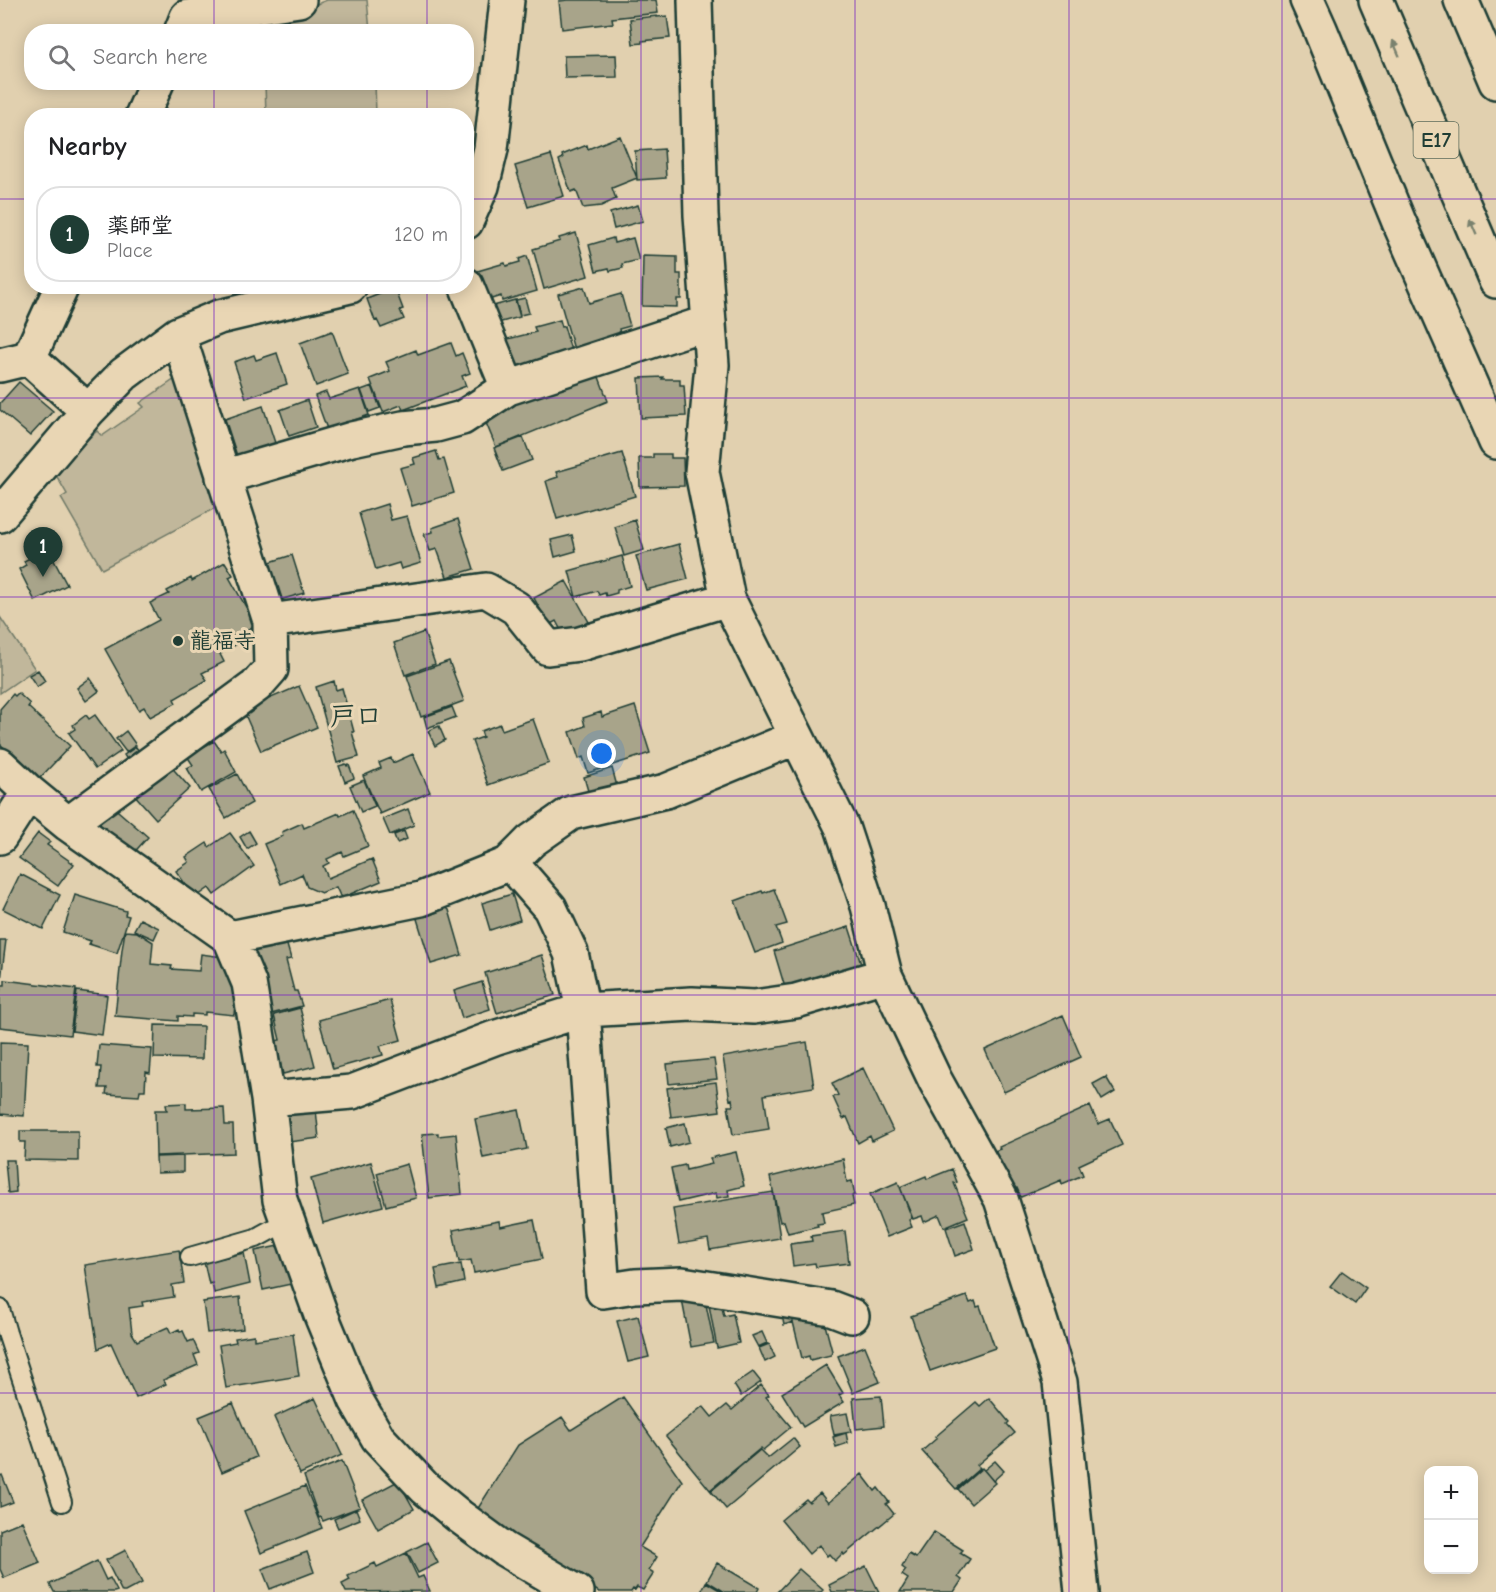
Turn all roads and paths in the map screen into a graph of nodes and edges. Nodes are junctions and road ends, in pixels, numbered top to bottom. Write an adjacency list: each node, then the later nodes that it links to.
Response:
1 (299, 0): 7 (main road)
2 (507, 0): 11 (main road)
3 (695, 0): 16 (main road)
4 (1307, 0): 21 (main road)
5 (1376, 0): 12 (main road, E17, one-way to 5)
6 (1461, 0): 8 (main road)
7 (185, 24)
8 (1496, 82)
9 (153, 90): 10 (main road)
10 (146, 108)
11 (474, 204)
12 (1496, 281)
13 (57, 294): 18 (main road)
14 (316, 294): 17 (main road)
15 (470, 294): 19 (main road)
16 (709, 322): 19 (main road); 24 (main road)
17 (178, 334): 20 (main road); 22 (main road)
18 (14, 361): 20 (main road)
19 (508, 388): 22 (main road)
20 (88, 411): 23 (main road)
21 (1496, 442)
22 (223, 477): 25 (main road)
23 (0, 515)
24 (728, 599): 25 (main road); 26 (main road)
25 (270, 621): 29 (main road)
26 (797, 737): 31 (main road); 33 (main road)
27 (0, 765): 28 (main road)
28 (29, 792): 29 (main road); 30 (main road)
29 (68, 824): 32 (main road)
30 (0, 837)
31 (508, 864): 32 (main road); 34 (main road)
32 (230, 938): 35 (main road)
33 (885, 975): 34 (main road); 42 (main road)
34 (583, 1010): 35 (main road); 39 (main road)
35 (268, 1099): 36 (main road)
36 (287, 1221): 37 (lane); 41 (main road)
37 (190, 1257)
38 (0, 1309): 40 (lane)
39 (852, 1316)
40 (62, 1503)
41 (577, 1592)
42 (1082, 1592)

